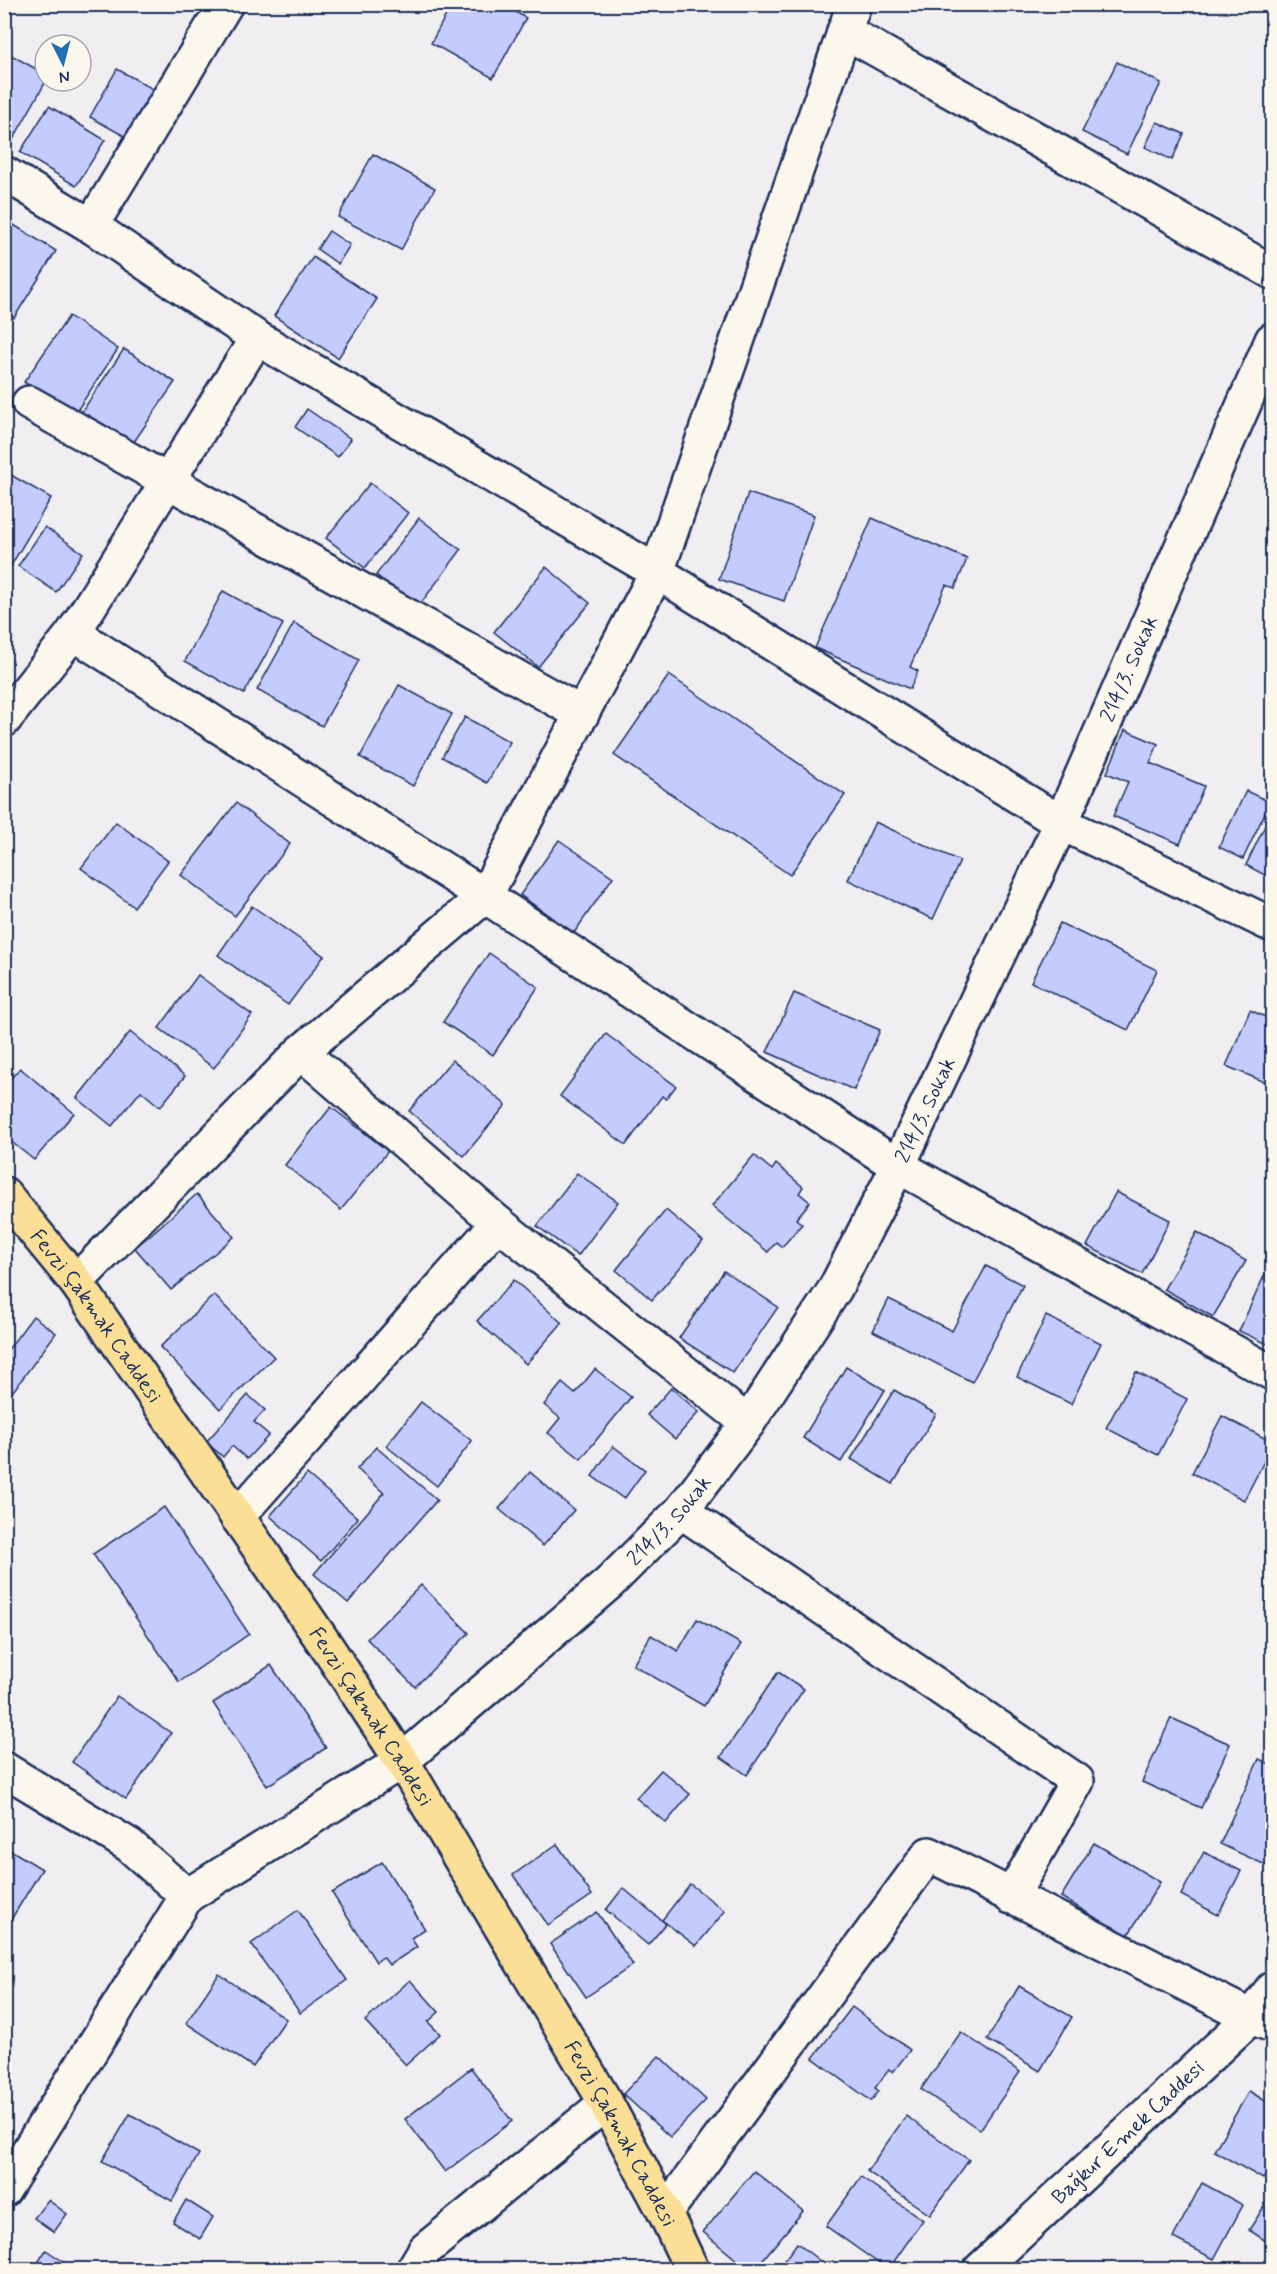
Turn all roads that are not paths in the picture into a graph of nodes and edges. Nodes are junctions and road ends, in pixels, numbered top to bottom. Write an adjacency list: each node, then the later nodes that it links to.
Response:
1 (226, 4): 4 (street)
2 (849, 18): 5 (street); 10 (street)
3 (4, 173): 4 (street)
4 (91, 226): 6 (street)
5 (1272, 272)
6 (257, 338): 9 (street); 10 (street)
7 (1272, 340): 14 (street, 214/3. Sokak)
8 (29, 403): 9 (street)
9 (168, 481): 11 (street); 13 (street)
10 (657, 572): 13 (street); 14 (street)
11 (73, 633): 12 (street); 15 (street)
12 (8, 707)
13 (582, 714): 15 (street)
14 (1061, 823): 16 (street); 18 (street, 214/3. Sokak)
15 (485, 896): 17 (street); 18 (street)
16 (1272, 925)
17 (301, 1052): 20 (street); 21 (street)
18 (898, 1166): 22 (street); 23 (street, 214/3. Sokak)
19 (4, 1194): 21 (main road, Fevzi Çakmak Caddesi)
20 (498, 1223): 23 (street); 25 (street)
21 (76, 1282): 25 (main road, Fevzi Çakmak Caddesi)
22 (1272, 1373)
23 (748, 1423): 24 (street, 214/3. Sokak)
24 (681, 1511): 26 (street, 214/3. Sokak); 29 (street)
25 (237, 1517): 26 (main road, Fevzi Çakmak Caddesi)
26 (402, 1761): 28 (street, 214/3. Sokak); 32 (main road, Fevzi Çakmak Caddesi)
27 (4, 1769): 28 (street)
28 (187, 1896): 33 (street)
29 (1011, 1897): 31 (street); 34 (street)
30 (1272, 1989): 31 (street, Bağkur Emek Caddesi)
31 (1262, 2021): 37 (street, Bağkur Emek Caddesi)
32 (606, 2103): 34 (main road, Fevzi Çakmak Caddesi); 35 (street)
33 (4, 2190)
34 (665, 2212): 36 (main road, Fevzi Çakmak Caddesi)
35 (413, 2270)
36 (692, 2270)
37 (980, 2270)

